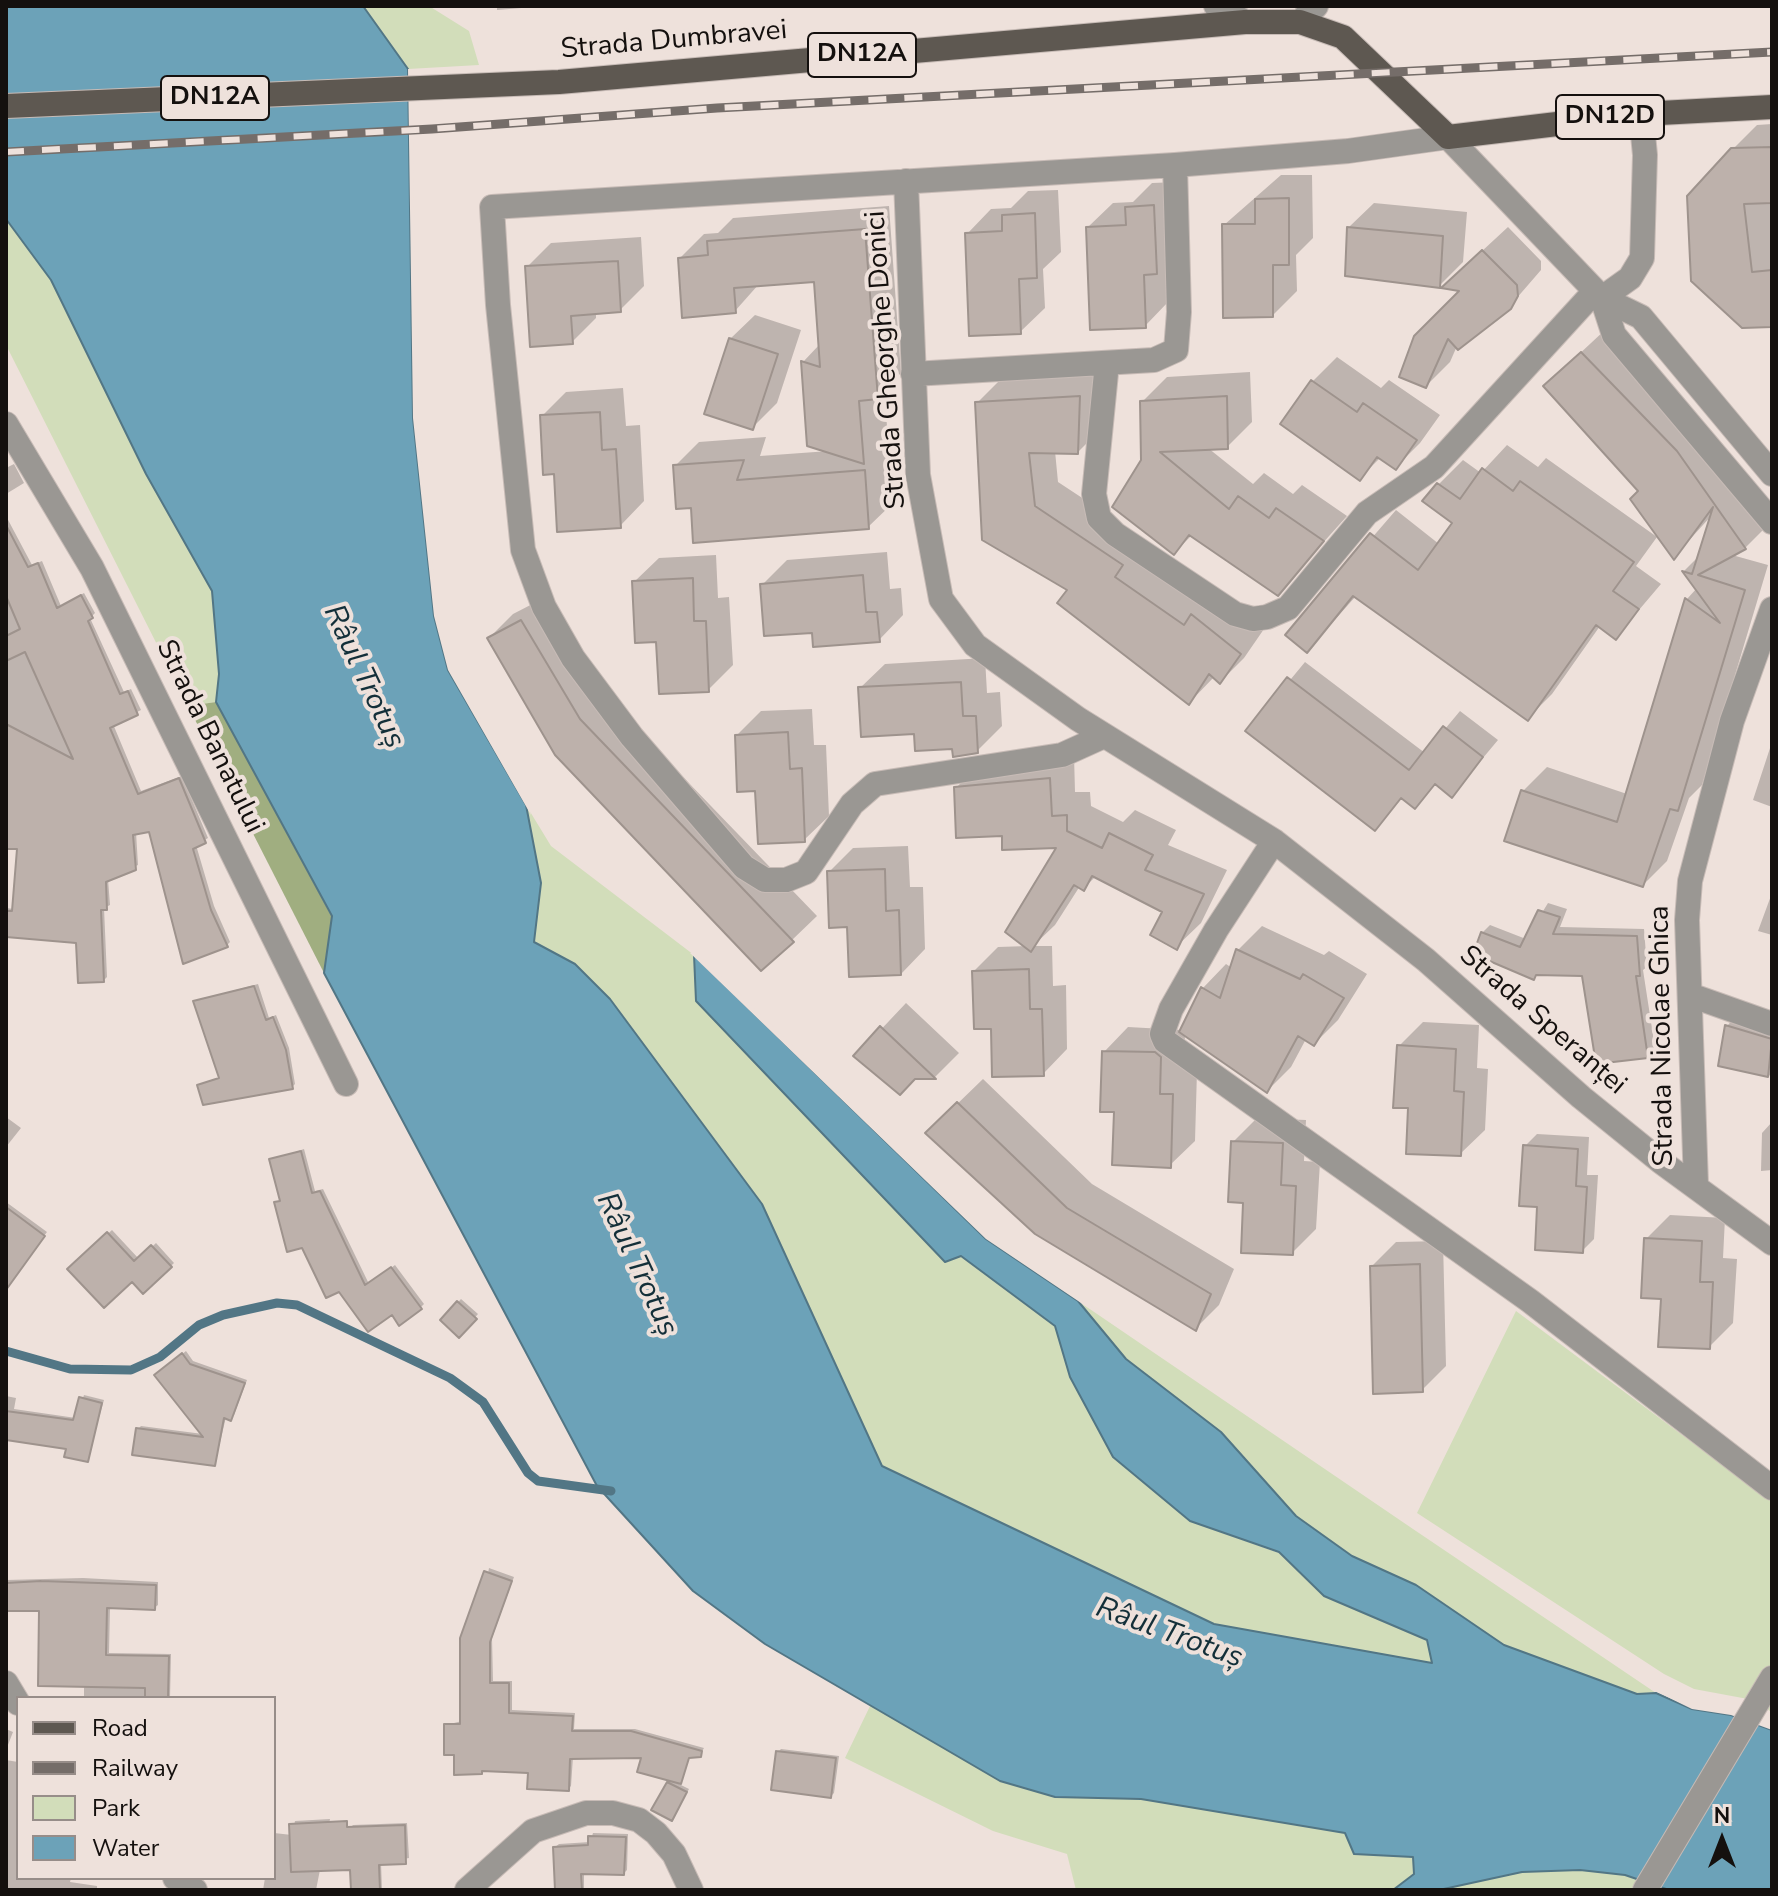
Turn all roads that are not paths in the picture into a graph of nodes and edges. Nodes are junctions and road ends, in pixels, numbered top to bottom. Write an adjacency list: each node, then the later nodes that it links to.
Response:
1 (1216, 6): 3 (street)
2 (1302, 11): 3 (main road, Strada Dumbravei / DN12A); 7 (main road, Strada Dumbravei / DN12A)
3 (1245, 22): 4 (main road, Strada Dumbravei / DN12A)
4 (6, 106)
5 (1772, 107): 6 (main road, DN12D)
6 (1641, 114): 7 (main road, DN12D); 10 (street)
7 (1448, 137): 8 (street, Strada Gheorghe Donici); 10 (street, DN12A)
8 (1175, 165): 9 (street, Strada Gheorghe Donici); 11 (street)
9 (906, 181): 12 (street, Strada Gheorghe Donici); 17 (street, Strada Gheorghe Donici)
10 (1599, 295): 11 (street); 14 (street, DN12A); 15 (street, DN12A)
11 (1107, 363): 12 (street)
12 (913, 374): 17 (street, Strada Gheorghe Donici)
13 (6, 424): 21 (street, Strada Banatului)
14 (1772, 474)
15 (1772, 522)
16 (1772, 609): 19 (street, Strada Nicolae Ghica)
17 (1104, 736): 18 (street, Strada Gheorghe Donici)
18 (1274, 841): 22 (street, Strada Speranței); 24 (street)
19 (1690, 995): 20 (street); 22 (street, Strada Nicolae Ghica)
20 (1772, 1024)
21 (346, 1084)
22 (1696, 1185): 23 (street, Strada Speranței)
23 (1772, 1243)
24 (1772, 1488)
25 (1766, 1688): 28 (street)
26 (467, 1890): 27 (street)
27 (691, 1890)
28 (1645, 1890)

